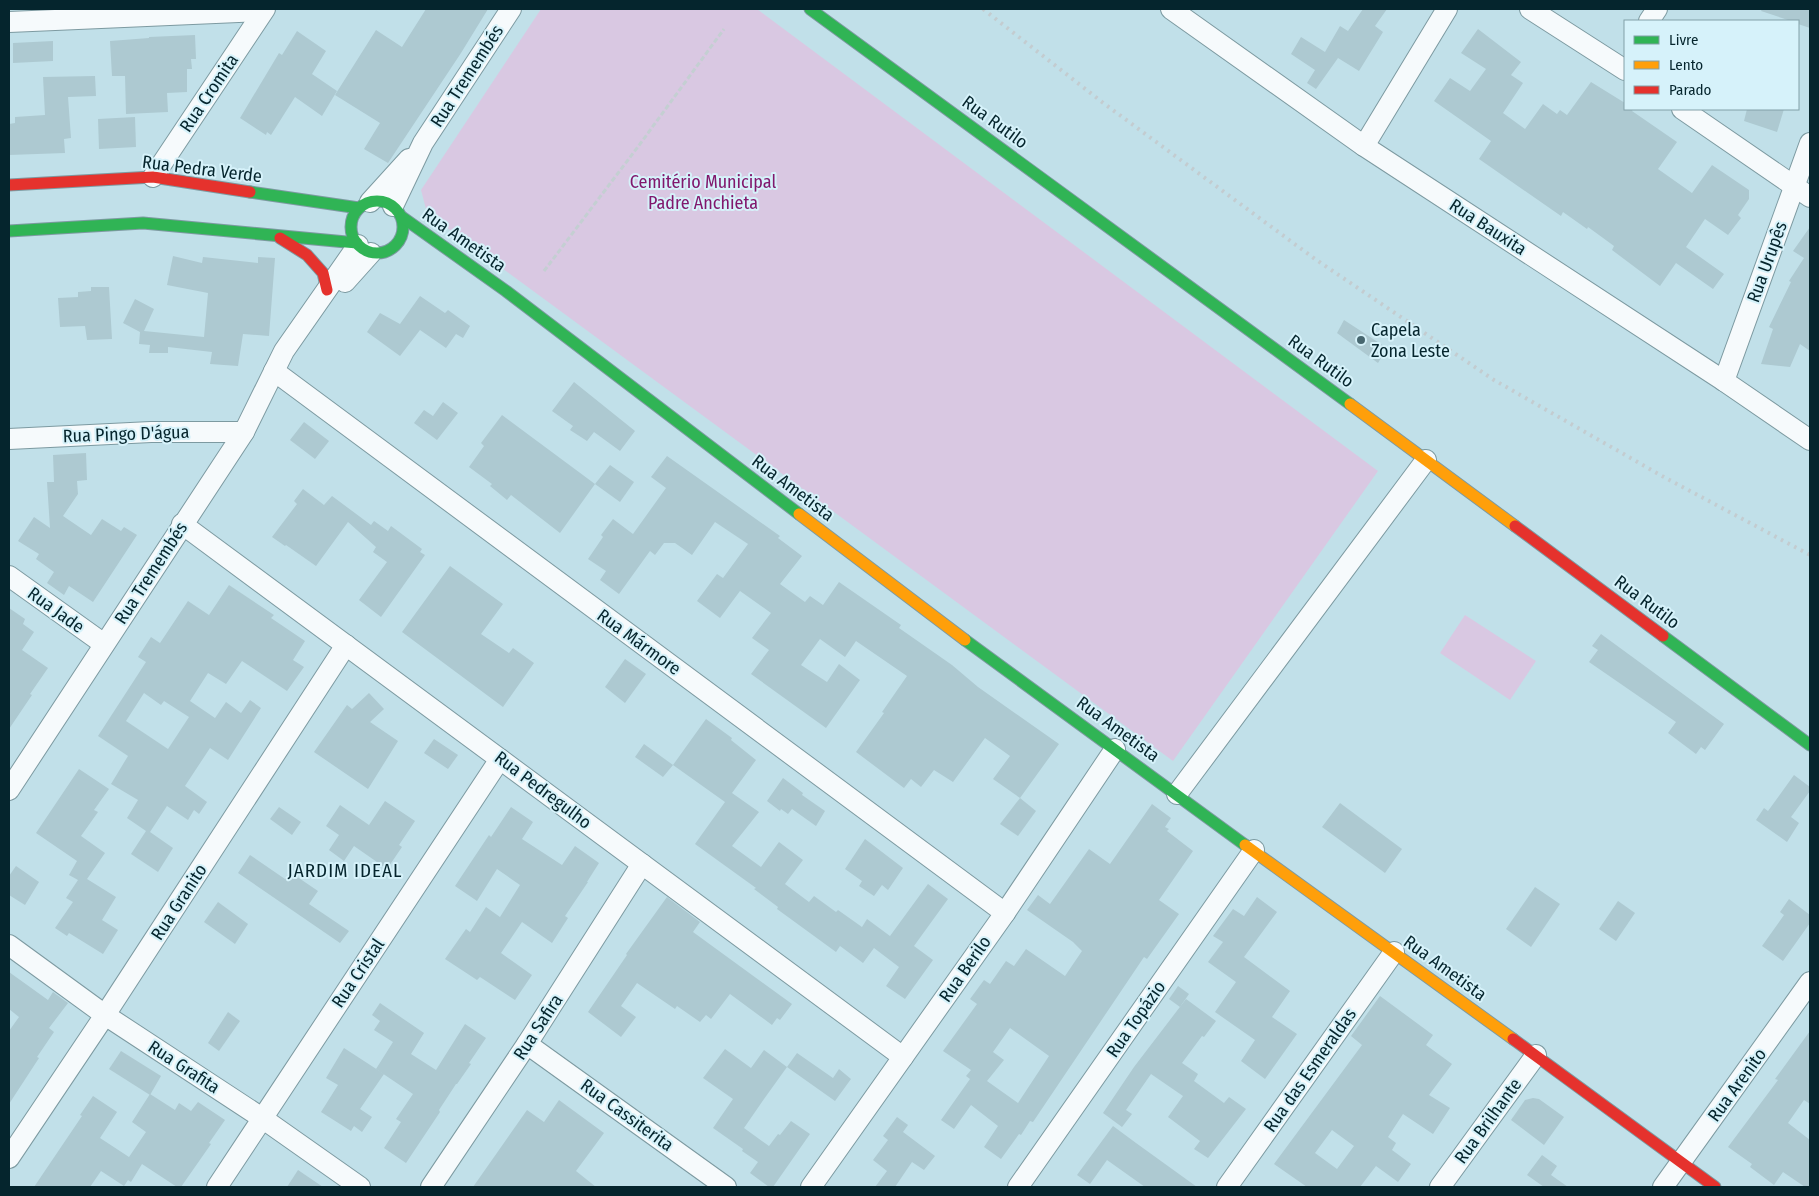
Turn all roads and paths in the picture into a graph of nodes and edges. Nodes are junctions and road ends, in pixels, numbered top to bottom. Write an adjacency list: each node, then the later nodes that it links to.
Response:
1 (511, 9): 14 (street, Rua Tremembés)
2 (810, 9): 35 (street, Rua Rutilo)
3 (1171, 9): 8 (street, Rua Bauxita)
4 (1447, 9): 16 (street)
5 (1530, 9): 12 (street)
6 (1657, 9): 9 (street)
7 (264, 10): 10 (street); 17 (street, Rua Cromita)
8 (1194, 15): 16 (street, Rua Bauxita)
9 (1650, 20)
10 (9, 22)
11 (724, 29): 26 (path)
12 (1623, 64)
13 (1683, 110): 19 (street)
14 (423, 143): 20 (street, Rua Tremembés); 21 (street, Rua Tremembés)
15 (1810, 143): 19 (street, Rua Urupês)
16 (1364, 146): 31 (street, Rua Bauxita)
17 (153, 177): 18 (street, Rua Pedra Verde); 20 (street, Rua Pedra Verde)
18 (9, 185)
19 (1802, 192): 31 (street, Rua Urupês)
20 (364, 205): 21 (street); 24 (street)
21 (398, 212): 24 (street); 28 (street, Rua Ametista)
22 (9, 230): 23 (street)
23 (278, 237): 24 (street); 27 (street)
24 (362, 247): 27 (street, Rua Tremembés); 29 (street, Rua Tremembés)
25 (452, 268): 28 (street, Rua Ametista)
26 (544, 271)
27 (327, 290): 29 (street, Rua Tremembés)
28 (506, 291): 41 (street, Rua Ametista)
29 (284, 351): 30 (street, Rua Tremembés)
30 (274, 371): 32 (street, Rua Tremembés); 47 (street, Rua Mármore)
31 (1724, 380): 34 (street, Rua Bauxita)
32 (244, 432): 33 (street, Rua Pingo D'água); 36 (street, Rua Tremembés)
33 (9, 439)
34 (1810, 440)
35 (1426, 460): 40 (street, Rua Rutilo); 44 (street)
36 (182, 524): 38 (street, Rua Tremembés); 39 (street, Rua Pedregulho)
37 (9, 576): 38 (street, Rua Jade)
38 (104, 644): 43 (street, Rua Tremembés)
39 (346, 645): 42 (street, Rua Pedregulho); 51 (street, Rua Granito)
40 (1810, 745)
41 (1115, 749): 44 (street, Rua Ametista); 47 (street, Rua Berilo)
42 (500, 759): 46 (street, Rua Pedregulho); 55 (street, Rua Cristal)
43 (9, 790)
44 (1177, 794): 45 (street, Rua Ametista)
45 (1254, 850): 49 (street, Rua Ametista); 64 (street, Rua Topázio)
46 (642, 864): 52 (street, Rua Safira); 54 (street, Rua Pedregulho)
47 (1005, 912): 54 (street, Rua Berilo)
48 (9, 945): 51 (street, Rua Grafita)
49 (1394, 952): 53 (street, Rua Ametista); 58 (street, Rua das Esmeraldas)
50 (1810, 982): 57 (street, Rua Arenito)
51 (105, 1015): 55 (street, Rua Grafita); 56 (street, Rua Granito)
52 (527, 1044): 61 (street, Rua Safira); 62 (street, Rua Cassiterita)
53 (1536, 1055): 57 (street, Rua Ametista); 65 (street, Rua Brilhante)
54 (903, 1057): 63 (street, Rua Berilo)
55 (262, 1118): 59 (street, Rua Cristal); 60 (street, Rua Grafita)
56 (9, 1158)
57 (1681, 1163): 66 (street, Rua Arenito); 67 (street, Rua Ametista)
58 (1233, 1185)
59 (217, 1187)
60 (360, 1187)
61 (431, 1187)
62 (726, 1187)
63 (811, 1187)
64 (1018, 1187)
65 (1440, 1187)
66 (1664, 1187)
67 (1715, 1187)

